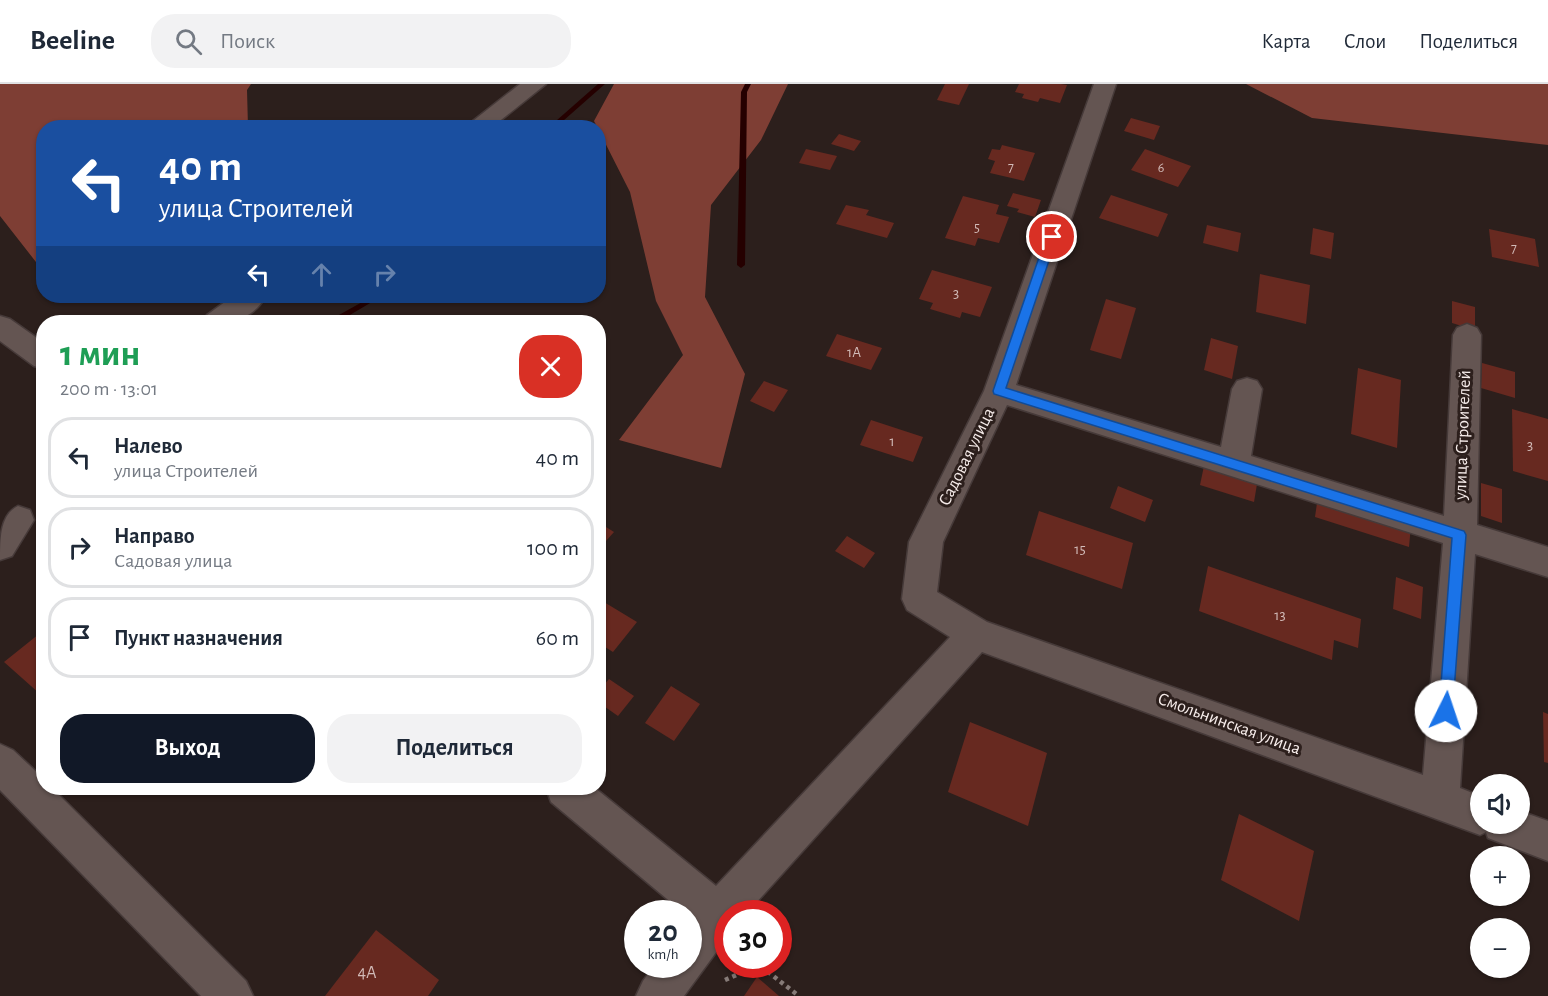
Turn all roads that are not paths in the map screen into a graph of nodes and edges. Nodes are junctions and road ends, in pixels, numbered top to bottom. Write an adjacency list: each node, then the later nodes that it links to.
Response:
1 (535, 84): 3 (street)
2 (1105, 84): 10 (street, Садовая улица)
3 (486, 120)
4 (243, 303): 5 (street)
5 (226, 315)
6 (0, 326): 8 (street)
7 (1467, 335): 13 (street, улица Строителей)
8 (36, 352)
9 (1247, 389): 11 (street)
10 (999, 391): 11 (street); 16 (street, Садовая улица)
11 (1234, 464): 13 (street)
12 (18, 520): 14 (street)
13 (1460, 535): 15 (street); 19 (street, улица Строителей)
14 (0, 546)
15 (1548, 562)
16 (976, 634): 19 (street, Смольнинская улица); 23 (street)
17 (0, 763): 28 (street)
18 (574, 795): 24 (street)
19 (1440, 800): 20 (street, Смольнинская улица)
20 (1470, 811)
21 (1528, 834): 22 (street)
22 (1548, 842)
23 (731, 900)
24 (714, 911)
25 (714, 919): 26 (street)
26 (702, 936)
27 (671, 978): 29 (street)
28 (231, 996)
29 (658, 996)

